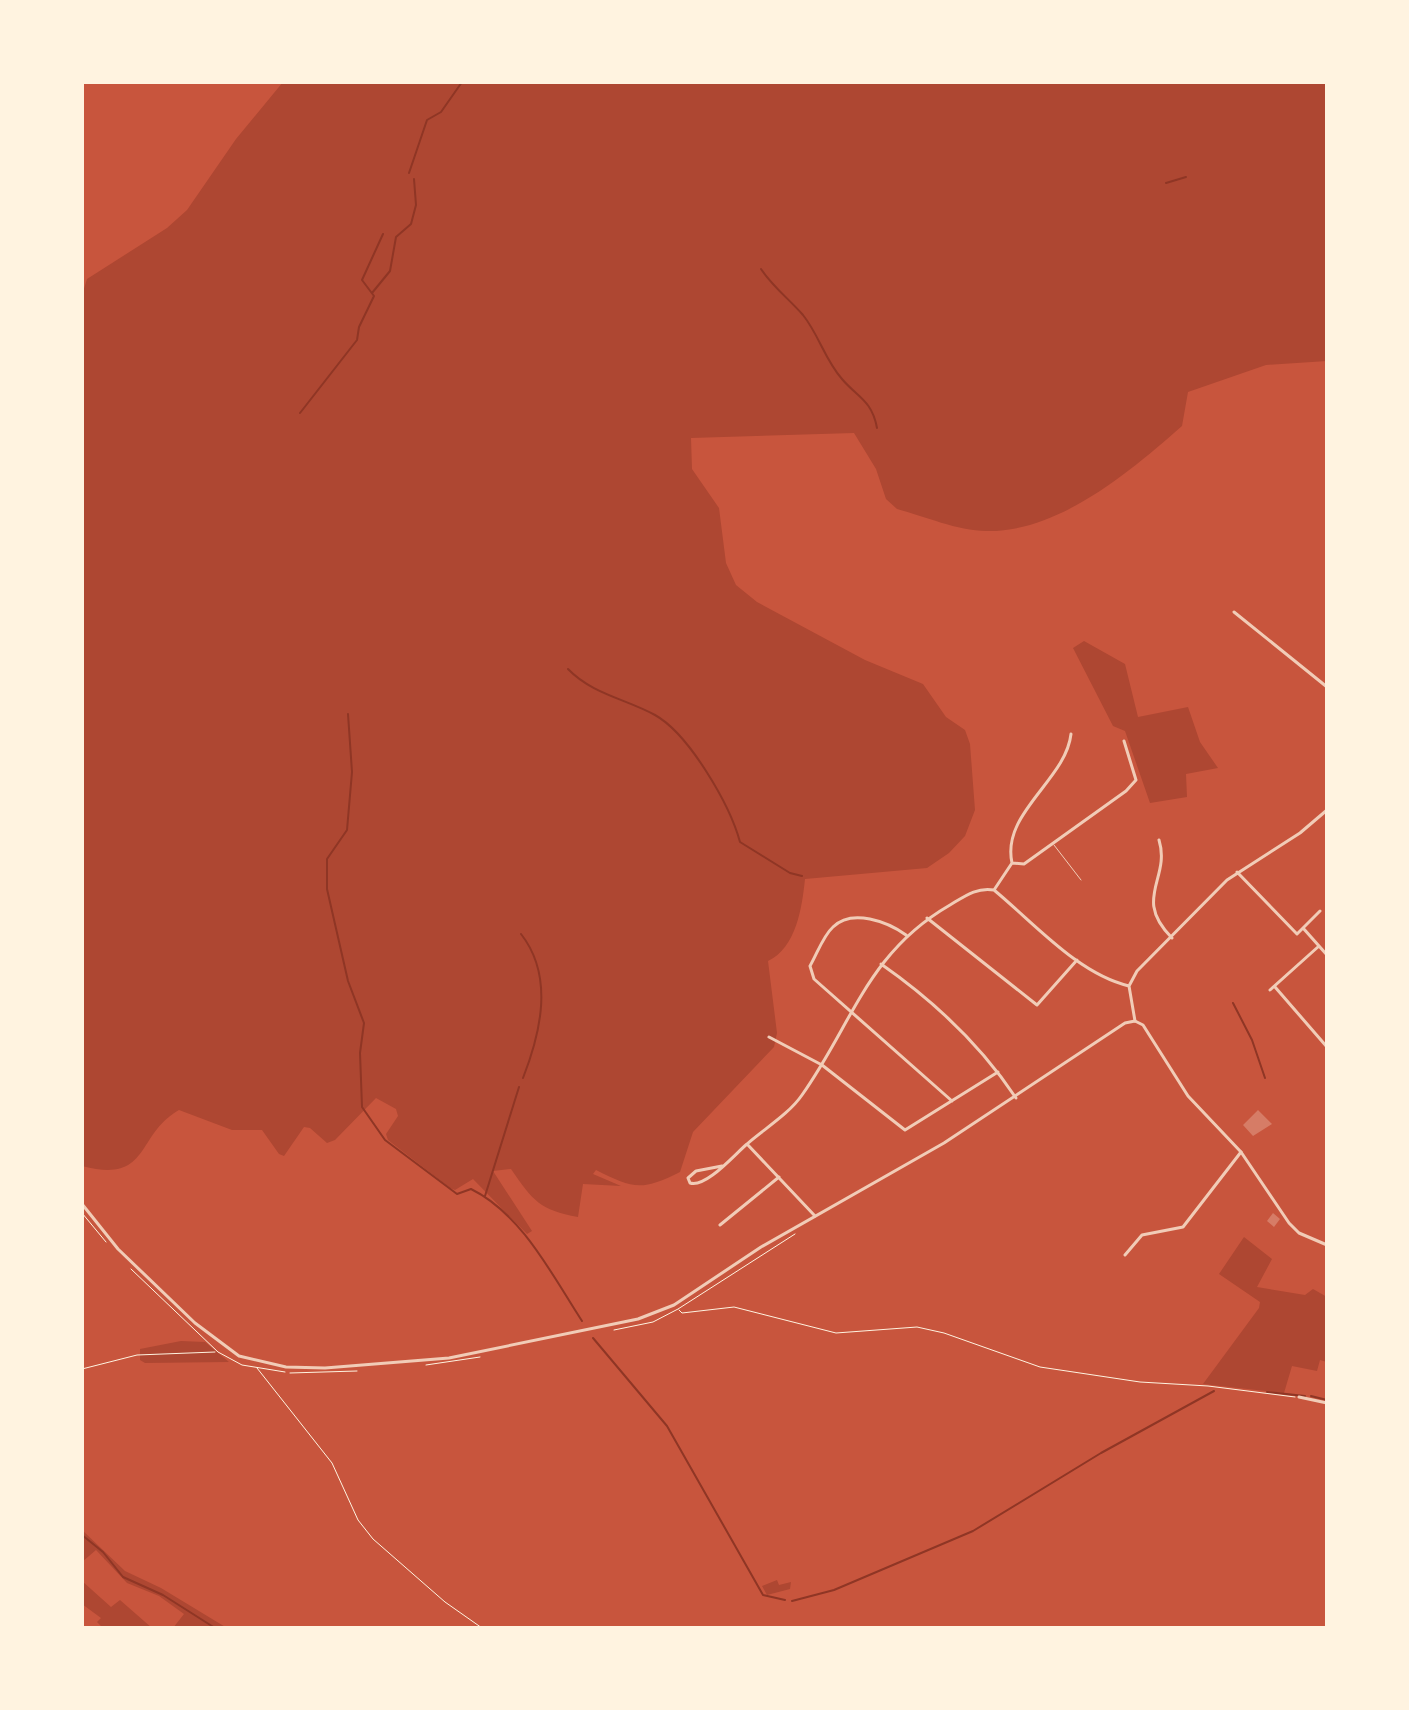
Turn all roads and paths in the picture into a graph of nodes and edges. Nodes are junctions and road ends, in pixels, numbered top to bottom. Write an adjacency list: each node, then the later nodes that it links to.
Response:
1 (1327, 563): 3 (street)
2 (1234, 612): 4 (street)
3 (1327, 679)
4 (1327, 687)
5 (1071, 734): 10 (street)
6 (1124, 741): 9 (street)
7 (1327, 810): 11 (street)
8 (1159, 840): 18 (street)
9 (1054, 845): 10 (street); 12 (lane)
10 (1012, 863): 13 (street)
11 (1237, 872): 16 (street); 18 (street)
12 (1081, 880)
13 (994, 890): 15 (street); 21 (street)
14 (1320, 911): 16 (street)
15 (927, 918): 17 (street); 21 (street)
16 (1303, 928): 19 (street)
17 (906, 935): 22 (street); 26 (street)
18 (1172, 938): 23 (street)
19 (1319, 946): 20 (street); 24 (street)
20 (1327, 955)
21 (1078, 960): 23 (street)
22 (881, 964): 26 (street); 31 (street)
23 (1129, 986): 27 (street)
24 (1275, 987): 25 (street); 29 (street)
25 (1270, 990)
26 (849, 1010): 30 (street); 33 (street)
27 (1135, 1021): 32 (street); 35 (street)
28 (769, 1037): 30 (street)
29 (1327, 1047)
30 (822, 1065): 33 (street); 34 (street)
31 (998, 1072): 32 (street); 33 (street)
32 (1016, 1098): 39 (street)
33 (952, 1101)
34 (747, 1144): 36 (street); 37 (street)
35 (1241, 1152): 42 (street); 43 (street)
36 (722, 1166): 36 (street)
37 (779, 1177): 39 (street); 40 (street)
38 (82, 1204): 44 (street)
39 (815, 1216): 44 (street)
40 (720, 1225)
41 (798, 1232): 45 (path)
42 (1327, 1245)
43 (1125, 1255)
44 (674, 1305): 45 (path)
45 (678, 1309): 46 (path); 52 (path)
46 (608, 1330)
47 (491, 1354): 48 (path)
48 (420, 1366)
49 (257, 1368): 50 (path); 51 (path); 54 (path)
50 (82, 1369)
51 (368, 1370)
52 (1299, 1397): 53 (street)
53 (1327, 1403)
54 (482, 1628)

